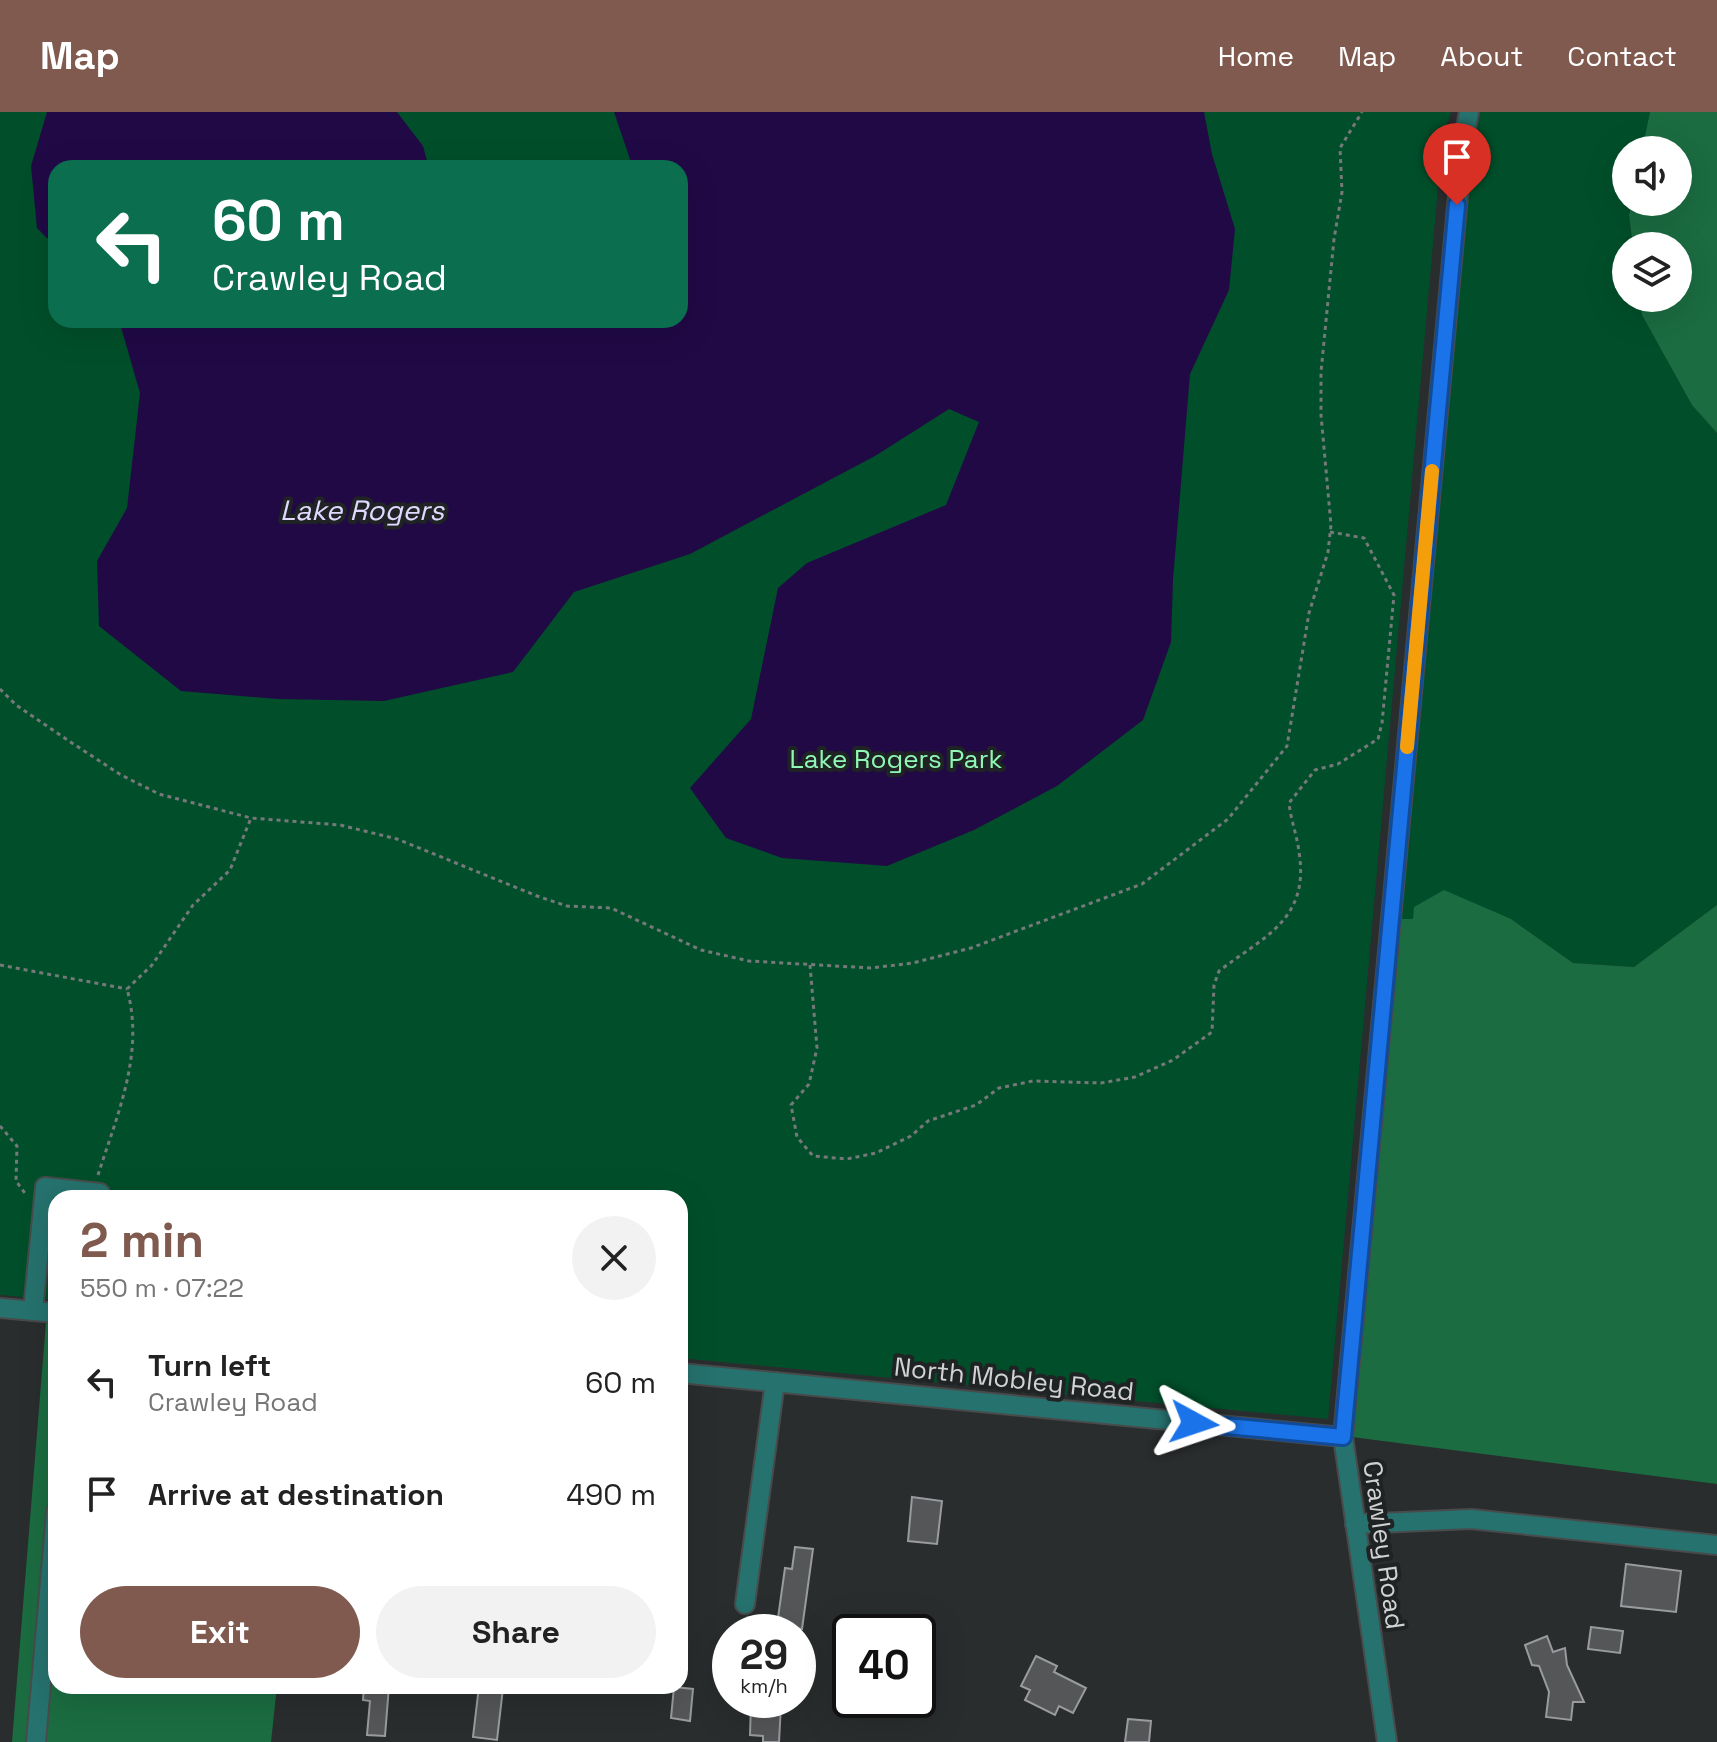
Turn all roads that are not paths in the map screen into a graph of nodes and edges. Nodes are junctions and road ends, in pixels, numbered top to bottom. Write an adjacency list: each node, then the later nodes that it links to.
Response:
1 (1469, 112): 8 (street, Crawley Road)
2 (72, 1190): 4 (street)
3 (0, 1308): 4 (street)
4 (33, 1311): 5 (street)
5 (48, 1312)
6 (688, 1374): 7 (street, North Mobley Road)
7 (775, 1382): 8 (street, North Mobley Road); 12 (street)
8 (1343, 1437): 9 (street, Crawley Road)
9 (1355, 1524): 10 (street); 14 (street, Crawley Road)
10 (1717, 1545)
11 (48, 1604): 13 (street)
12 (745, 1604)
13 (36, 1742)
14 (1387, 1742)

